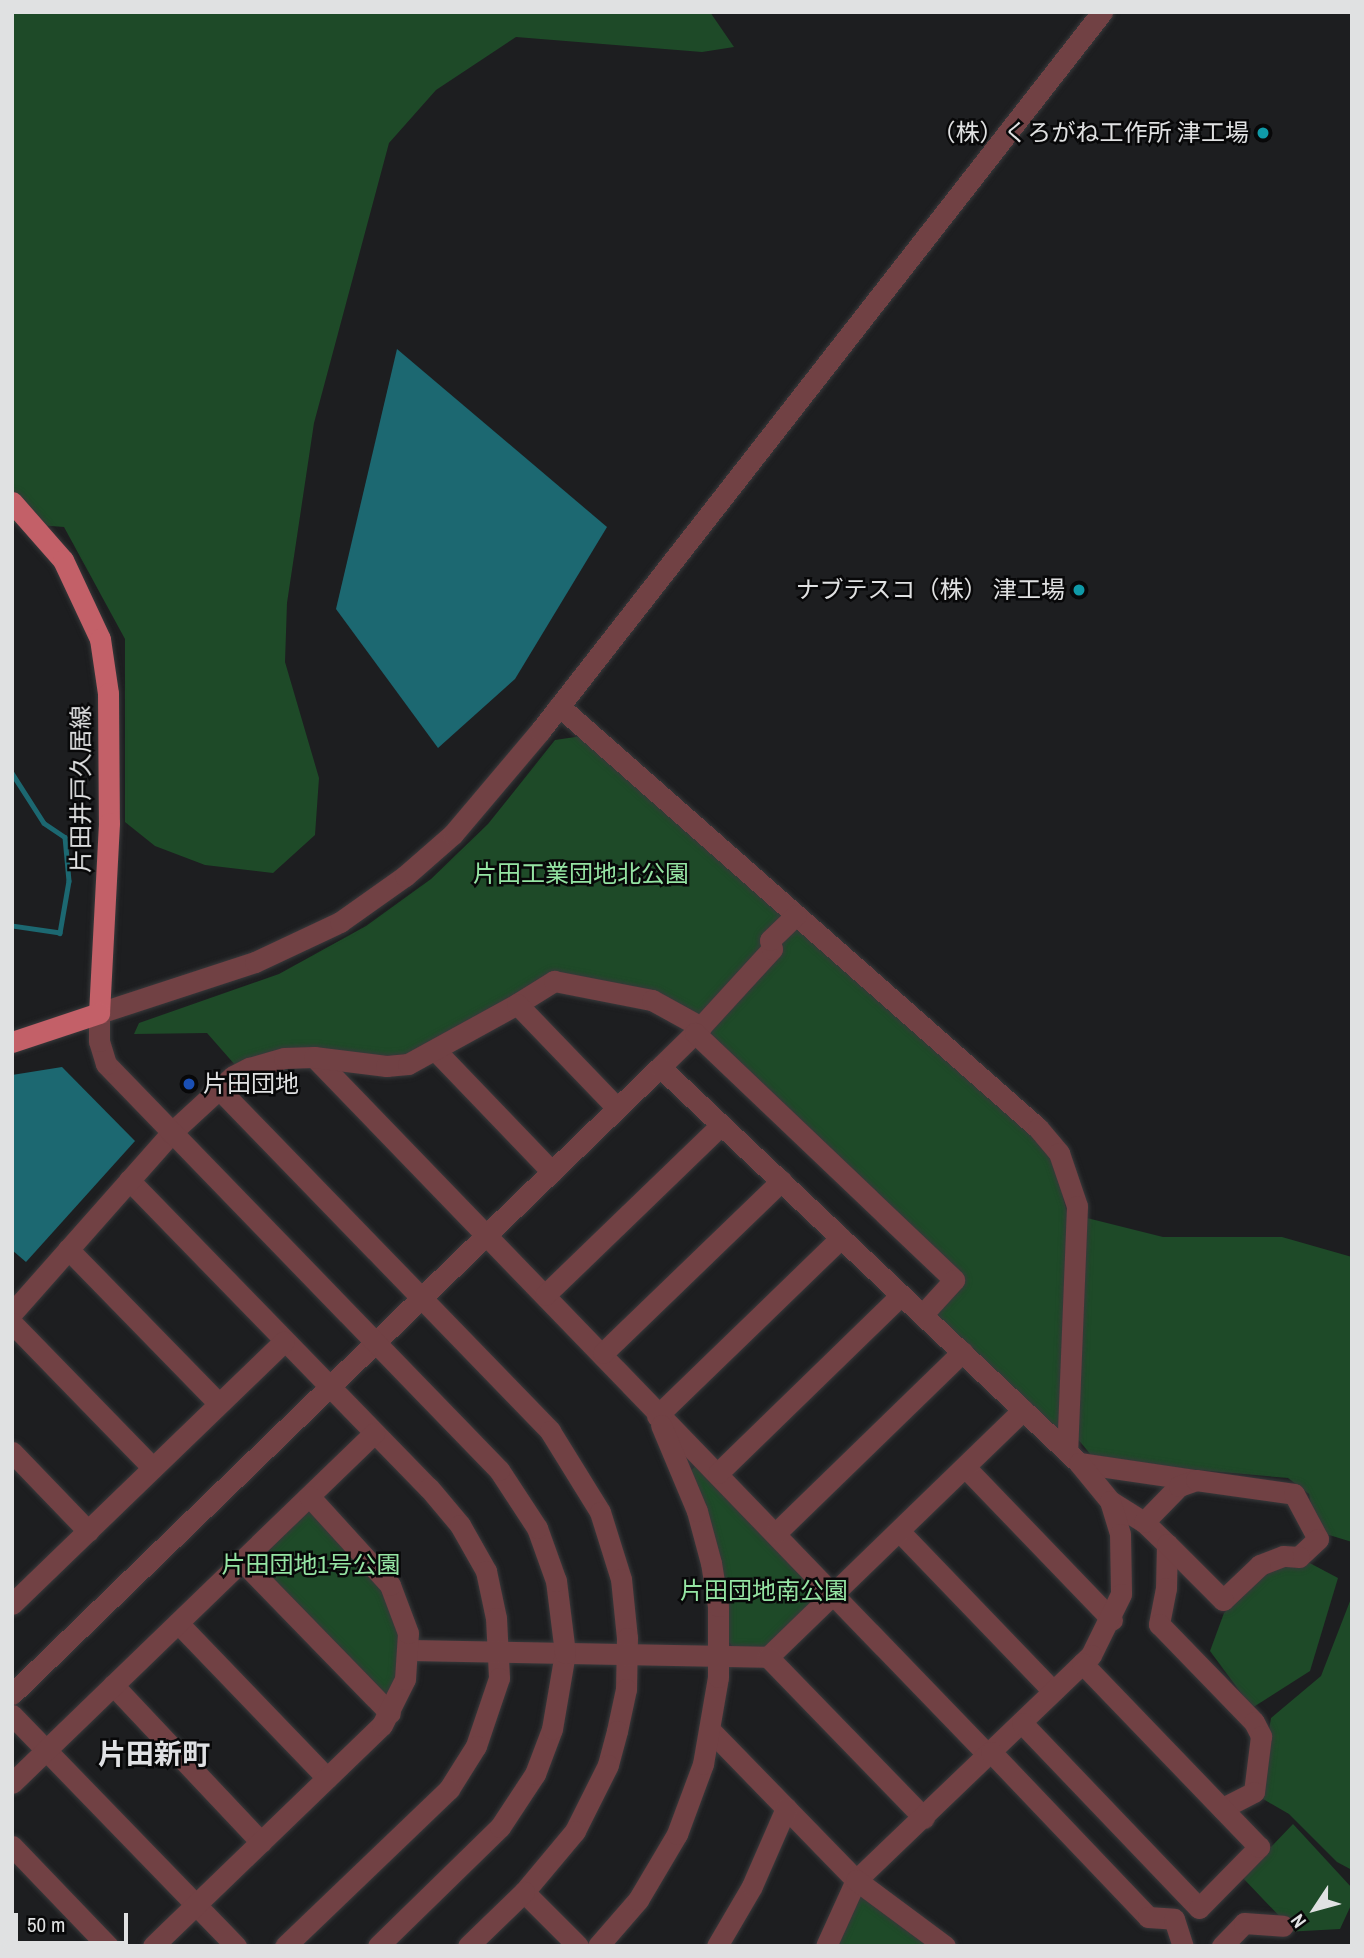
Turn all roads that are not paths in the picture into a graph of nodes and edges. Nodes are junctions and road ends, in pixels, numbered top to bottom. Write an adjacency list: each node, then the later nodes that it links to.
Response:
1 (1102, 12): 3 (street)
2 (12, 502): 6 (main road, 片田井戸久居線)
3 (559, 706): 4 (street); 6 (street)
4 (796, 915): 7 (street); 39 (street)
5 (517, 1004): 7 (street); 9 (street); 13 (street)
6 (99, 1013): 8 (main road); 15 (street)
7 (698, 1030): 11 (street); 27 (street)
8 (12, 1042)
9 (437, 1052): 10 (street); 16 (street)
10 (314, 1057): 12 (street); 19 (street)
11 (660, 1067): 13 (street); 14 (street)
12 (219, 1089): 15 (street); 25 (street)
13 (617, 1108): 16 (street)
14 (721, 1125): 18 (street); 23 (street)
15 (171, 1133): 17 (street); 30 (street)
16 (552, 1172): 19 (street)
17 (129, 1180): 21 (street); 29 (street)
18 (781, 1181): 20 (street); 32 (street)
19 (487, 1235): 23 (street); 25 (street)
20 (841, 1238): 24 (street); 36 (street)
21 (68, 1249): 22 (street); 34 (street)
22 (20, 1288): 26 (street)
23 (545, 1294): 32 (street)
24 (901, 1295): 27 (street); 42 (street)
25 (422, 1299): 30 (street); 59 (street)
26 (12, 1313)
27 (922, 1315): 31 (street)
28 (12, 1323): 41 (street)
29 (284, 1341): 33 (street); 34 (street)
30 (376, 1343): 33 (street); 58 (street)
31 (962, 1352): 35 (street); 49 (street)
32 (603, 1353): 36 (street)
33 (330, 1387): 37 (street); 65 (street)
34 (219, 1404): 41 (street)
35 (1023, 1410): 39 (street); 40 (street)
36 (657, 1416): 42 (street); 60 (street)
37 (374, 1433): 44 (street); 57 (street)
38 (12, 1452): 47 (street)
39 (1073, 1457): 43 (street); 45 (street)
40 (965, 1467): 48 (street); 54 (street)
41 (153, 1468): 47 (street)
42 (718, 1473): 49 (street)
43 (1196, 1480): 46 (street); 50 (street)
44 (309, 1496): 51 (street); 56 (street)
45 (1110, 1501): 46 (street); 54 (street)
46 (1144, 1522): 50 (street)
47 (89, 1531): 52 (street)
48 (899, 1531): 53 (street); 64 (street)
49 (776, 1533): 53 (street)
50 (1167, 1544): 75 (street)
51 (242, 1561): 55 (street); 66 (street)
52 (16, 1594)
53 (834, 1594): 61 (street); 71 (street)
54 (1112, 1620): 62 (street)
55 (178, 1623): 63 (street); 72 (street)
56 (408, 1650): 57 (street); 66 (street)
57 (499, 1652): 58 (street); 86 (street)
58 (565, 1653): 59 (street); 87 (street)
59 (628, 1654): 60 (street); 80 (street)
60 (721, 1656): 61 (street); 69 (street)
61 (768, 1657): 76 (street)
62 (1082, 1663): 64 (street); 75 (street)
63 (113, 1685): 70 (street); 77 (street)
64 (1053, 1691): 68 (street)
65 (12, 1695)
66 (390, 1713): 72 (street)
67 (12, 1715): 70 (street)
68 (1022, 1723): 71 (street); 75 (street)
69 (711, 1731): 74 (street); 90 (street)
70 (46, 1750): 73 (street); 81 (street)
71 (990, 1754): 76 (street); 94 (street)
72 (327, 1778): 77 (street)
73 (12, 1783)
74 (786, 1808): 79 (street); 91 (street)
75 (1222, 1808)
76 (924, 1818): 79 (street)
77 (261, 1842): 81 (street)
78 (12, 1846): 83 (street)
79 (856, 1880): 92 (street); 93 (street)
80 (524, 1892): 88 (street); 89 (street)
81 (196, 1905): 84 (street); 85 (street)
82 (1283, 1926): 95 (street)
83 (108, 1946)
84 (153, 1946)
85 (236, 1946)
86 (285, 1946)
87 (378, 1946)
88 (468, 1946)
89 (578, 1946)
90 (598, 1946)
91 (717, 1946)
92 (826, 1946)
93 (945, 1946)
94 (1183, 1946)
95 (1222, 1946)

